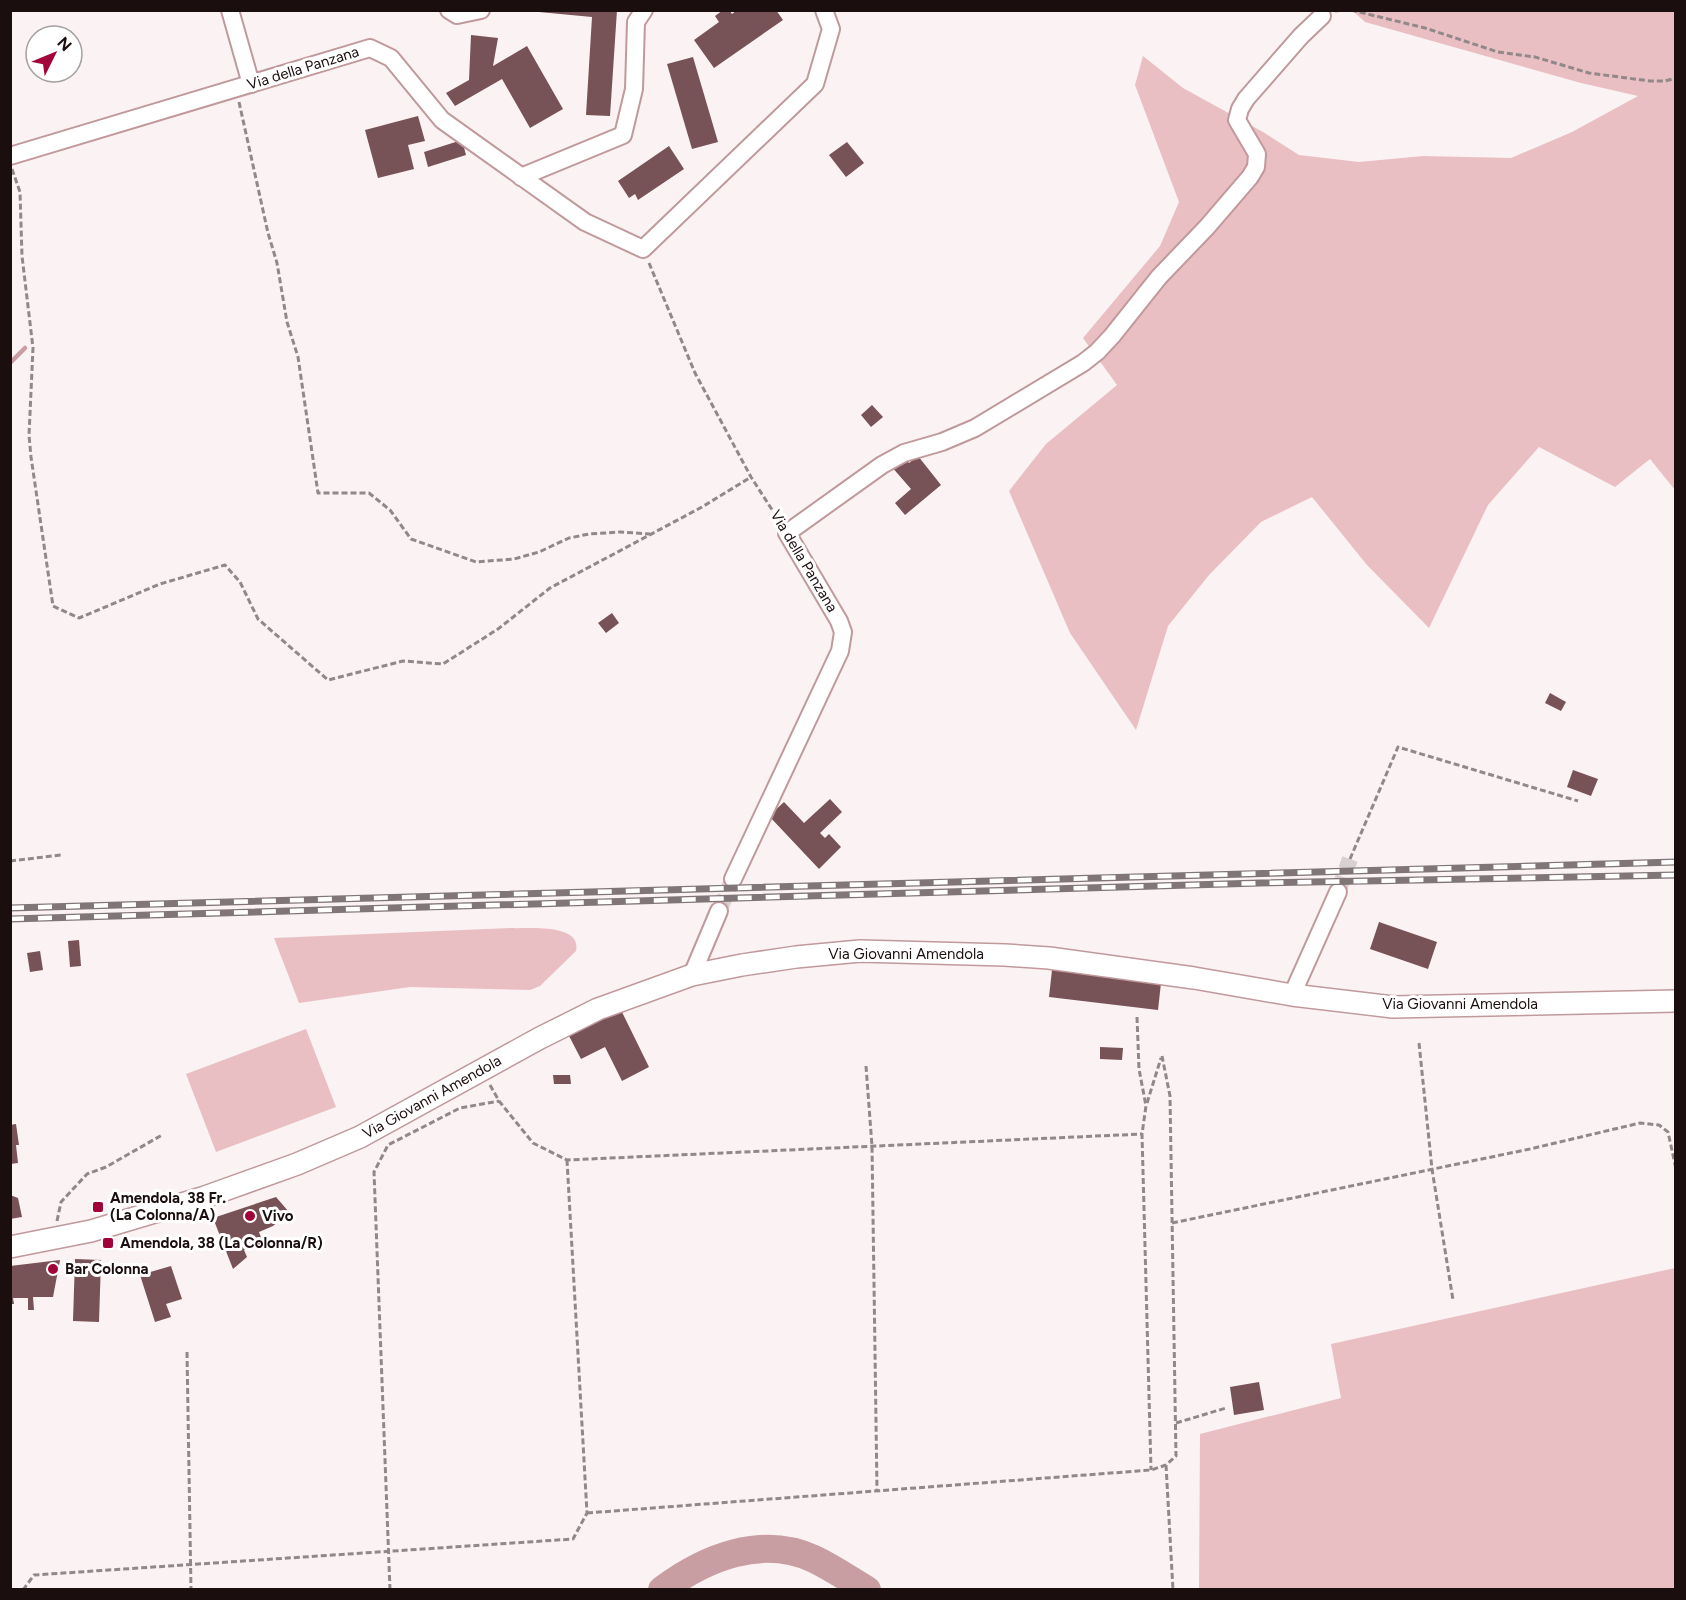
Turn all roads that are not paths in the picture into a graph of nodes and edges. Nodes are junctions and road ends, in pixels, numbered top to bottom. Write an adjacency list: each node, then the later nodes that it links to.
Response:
1 (230, 10): 7 (street)
2 (449, 10): 3 (street)
3 (481, 10)
4 (644, 10): 9 (street)
5 (824, 10): 9 (street, Via della Panzana)
6 (1322, 16): 10 (street, Via della Panzana)
7 (243, 86): 8 (street, Via della Panzana); 9 (street, Via della Panzana)
8 (10, 156)
9 (521, 177)
10 (733, 879)
11 (1338, 892): 14 (street)
12 (719, 911): 13 (street)
13 (692, 975): 14 (main road, Via Giovanni Amendola); 16 (main road, Via Giovanni Amendola)
14 (1292, 995): 15 (main road, Via Giovanni Amendola)
15 (1676, 1001)
16 (10, 1247)

